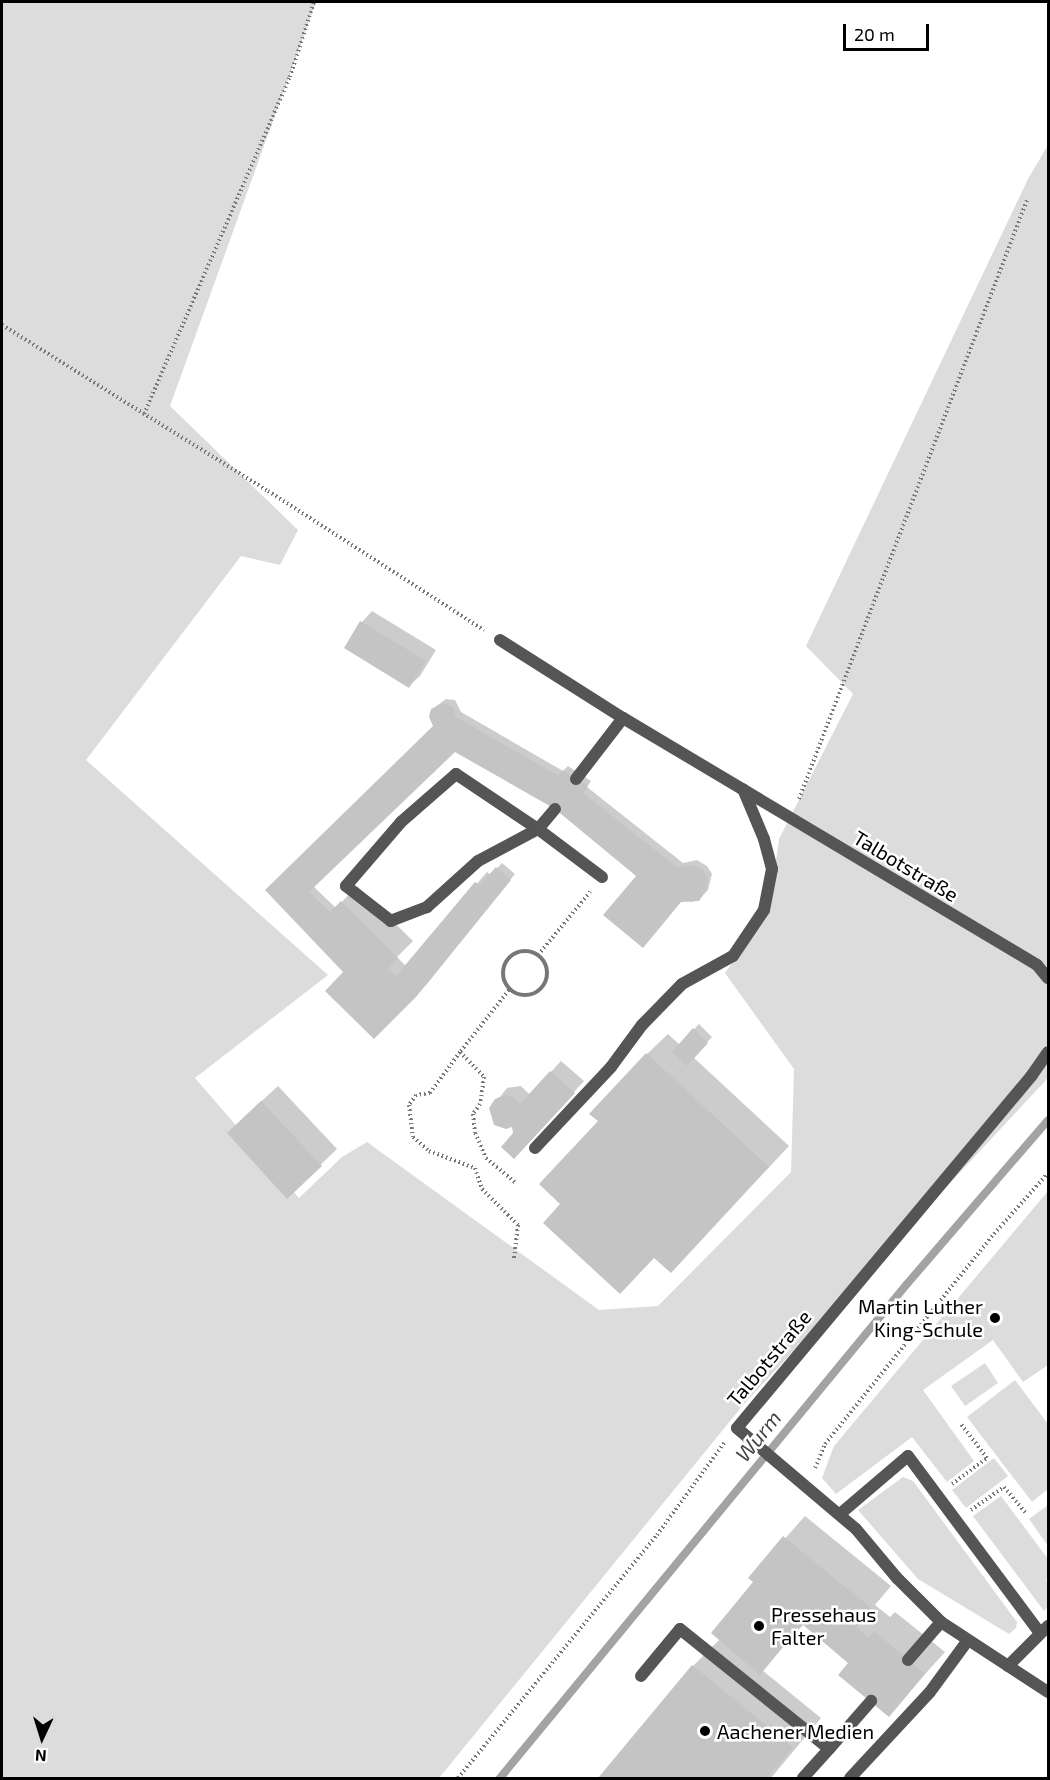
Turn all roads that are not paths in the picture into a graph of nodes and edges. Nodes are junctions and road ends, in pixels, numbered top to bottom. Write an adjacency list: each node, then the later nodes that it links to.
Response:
1 (500, 640): 2 (street, Talbotstraße)
2 (623, 718): 3 (street); 4 (street, Talbotstraße)
3 (576, 779)
4 (742, 788): 8 (street, Talbotstraße); 10 (street)
5 (555, 809): 6 (street)
6 (538, 829): 6 (street); 7 (street)
7 (602, 877)
8 (1048, 978)
9 (1048, 1052): 11 (street, Talbotstraße)
10 (535, 1148)
11 (840, 1514): 12 (street, Talbotstraße); 13 (street)
12 (941, 1622): 14 (street, Talbotstraße); 15 (street)
13 (1044, 1629): 16 (street)
14 (968, 1640): 16 (street, Talbotstraße); 22 (street)
15 (908, 1660)
16 (1008, 1666): 18 (street, Talbotstraße)
17 (641, 1676): 20 (street)
18 (1048, 1692)
19 (871, 1701): 20 (street)
20 (830, 1749): 21 (street)
21 (803, 1779)
22 (850, 1779)

